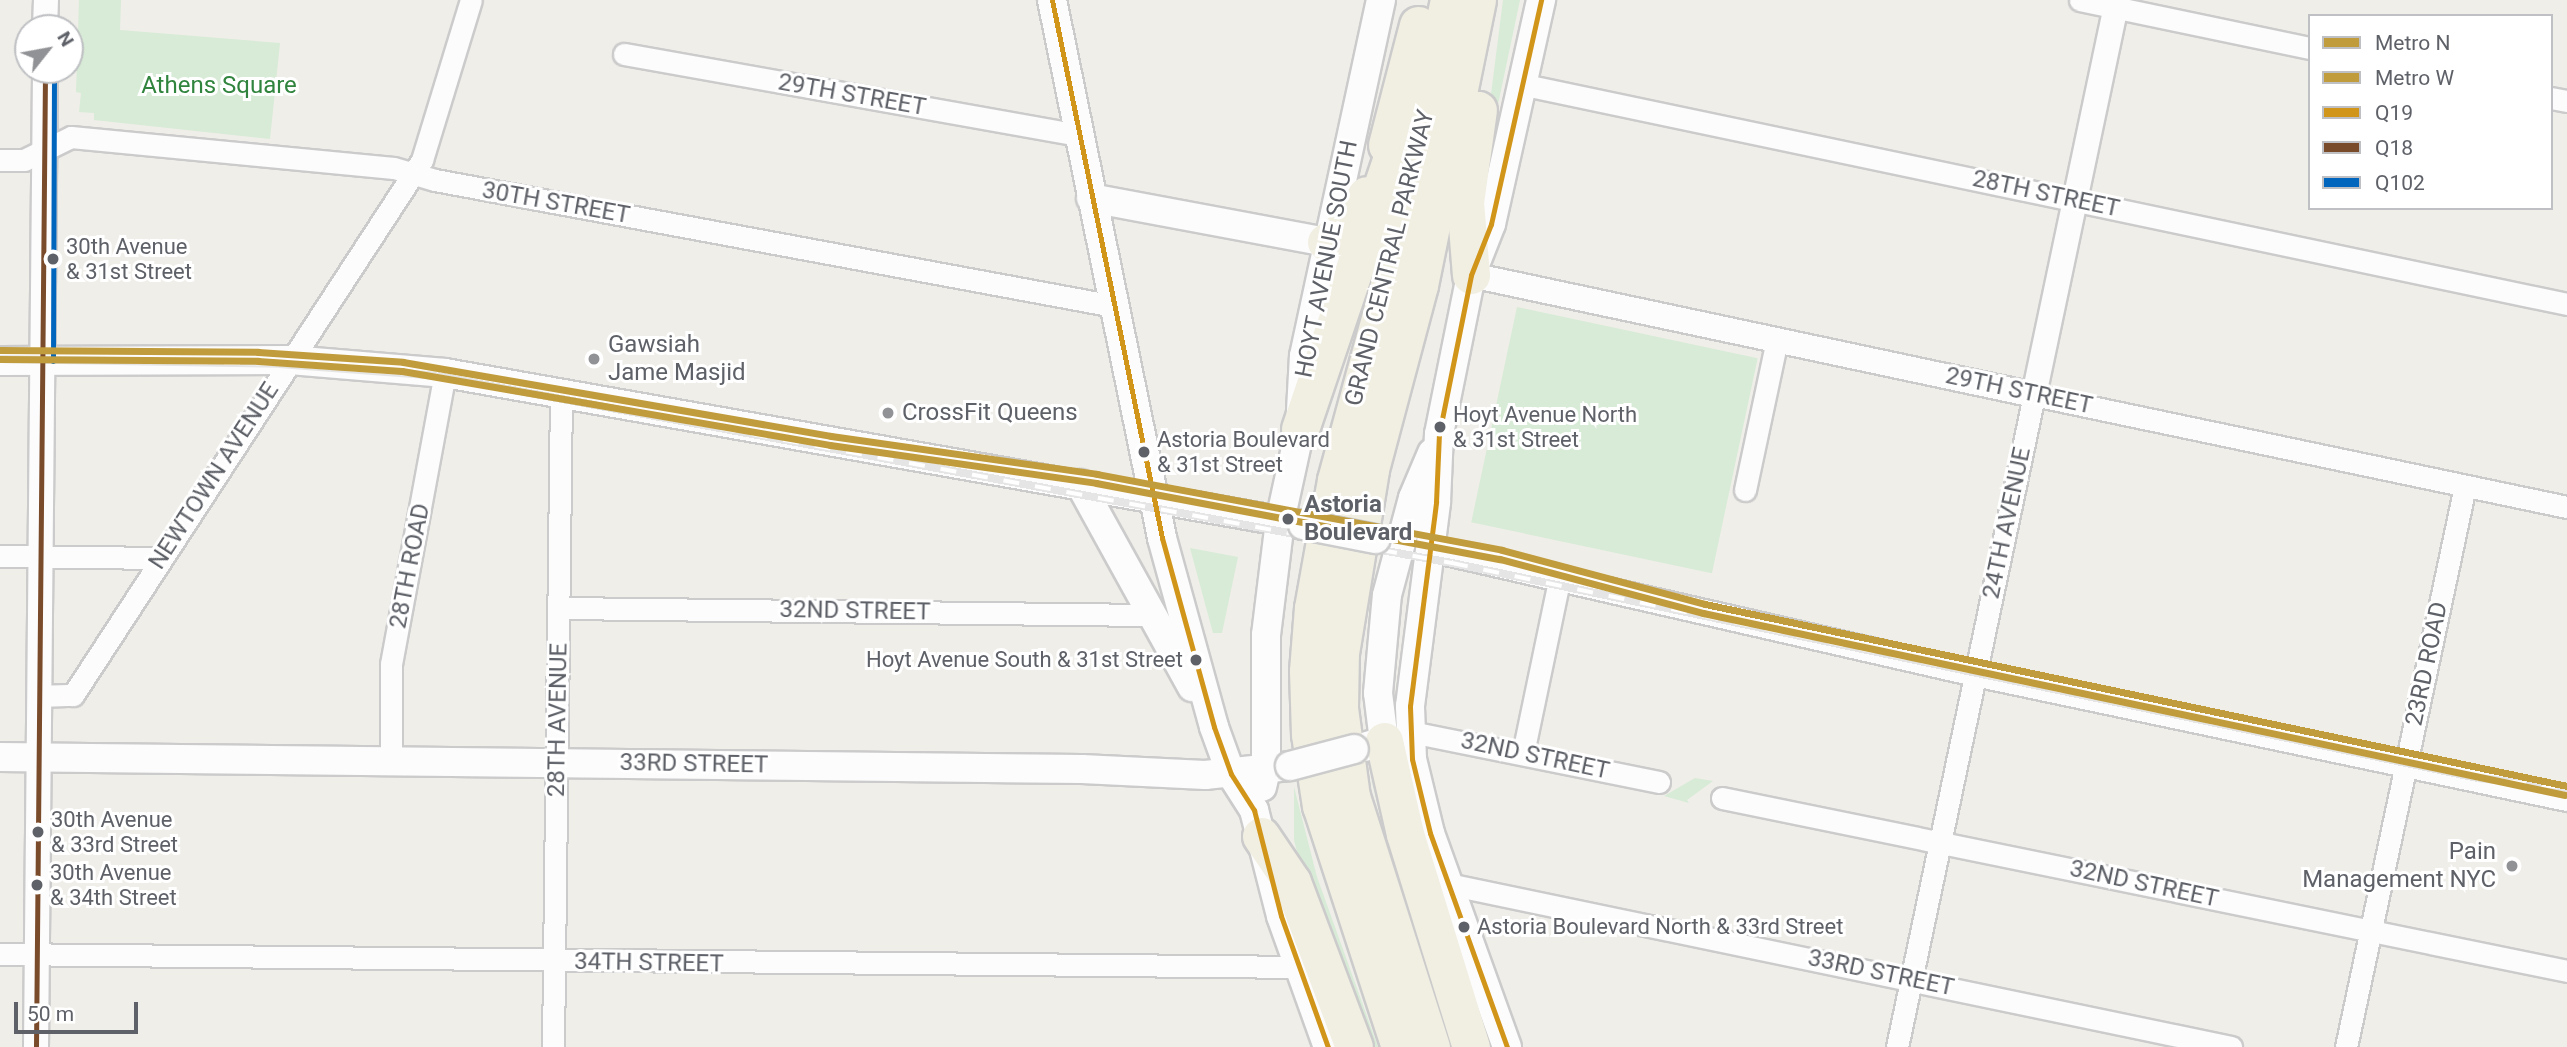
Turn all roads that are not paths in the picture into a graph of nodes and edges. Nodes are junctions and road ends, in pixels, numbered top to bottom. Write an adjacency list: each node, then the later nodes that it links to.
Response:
1 (471, 0): 19 (street, NEWTOWN AVENUE)
2 (1052, 0): 16 (main road)
3 (1381, 0): 22 (main road, HOYT AVENUE SOUTH)
4 (1423, 0): 22 (highway)
5 (1432, 0): 33 (highway)
6 (1449, 0): 78 (highway, GRAND CENTRAL PARKWAY)
7 (1476, 0): 79 (highway, GRAND CENTRAL PARKWAY)
8 (1496, 0): 23 (highway)
9 (1541, 0): 15 (main road)
10 (2080, 0): 11 (street)
11 (2117, 4): 12 (street); 21 (street, 24TH AVENUE)
12 (2308, 48)
13 (624, 54): 16 (street, 29TH STREET)
14 (46, 84): 17 (street)
15 (1525, 85): 21 (street, 28TH STREET); 23 (main road)
16 (1079, 135): 20 (main road)
17 (46, 149): 18 (street, 30TH STREET); 19 (street, 30TH STREET); 29 (street)
18 (0, 160)
19 (412, 175): 25 (street, 30TH STREET); 28 (street, NEWTOWN AVENUE)
20 (1091, 198): 22 (main road); 25 (main road)
21 (2075, 201): 24 (street, 28TH STREET); 32 (street, 24TH AVENUE)
22 (1326, 242): 33 (main road, HOYT AVENUE SOUTH)
23 (1471, 275): 26 (street, 29TH STREET); 34 (main road)
24 (2567, 304)
25 (1114, 306): 38 (main road)
26 (1777, 340): 32 (street, 29TH STREET); 37 (street)
27 (0, 360): 29 (main road)
28 (290, 360): 29 (main road); 30 (main road); 45 (street, NEWTOWN AVENUE)
29 (44, 361): 44 (street)
30 (445, 373): 31 (main road); 56 (street, 28TH ROAD)
31 (561, 394): 35 (main road); 47 (street, 28TH AVENUE)
32 (2034, 395): 36 (street, 29TH STREET); 49 (street, 24TH AVENUE)
33 (1300, 429): 40 (main road, HOYT AVENUE SOUTH)
34 (1439, 434): 41 (main road); 42 (main road)
35 (1080, 484): 38 (main road); 48 (main road)
36 (2465, 486): 39 (street, 29TH STREET); 58 (street, 23RD ROAD)
37 (1745, 490)
38 (1155, 497): 40 (main road); 51 (main road)
39 (2567, 507)
40 (1292, 523): 41 (main road, bridge); 59 (main road, HOYT AVENUE SOUTH)
41 (1388, 541): 42 (main road); 52 (main road)
42 (1429, 549): 46 (street); 52 (main road)
43 (0, 556): 44 (street)
44 (40, 556): 45 (street); 50 (street)
45 (159, 558): 50 (street, NEWTOWN AVENUE)
46 (1560, 576): 49 (street); 53 (street)
47 (559, 608): 48 (street, 32ND STREET); 57 (street, 28TH AVENUE)
48 (1151, 615): 51 (main road)
49 (1975, 674): 58 (street); 65 (street, 24TH AVENUE)
50 (39, 696): 55 (street)
51 (1214, 727): 60 (main road)
52 (1383, 741): 53 (street, 32ND STREET); 59 (main road, 33RD STREET, bridge); 66 (main road); 80 (highway)
53 (1522, 753): 61 (street, 32ND STREET)
54 (0, 757): 55 (main road, 33RD STREET)
55 (37, 757): 56 (main road, 33RD STREET); 69 (street)
56 (391, 761): 57 (main road, 33RD STREET)
57 (557, 763): 60 (main road, 33RD STREET); 70 (street, 28TH AVENUE)
58 (2406, 765): 63 (street); 67 (street, 23RD ROAD)
59 (1278, 768): 60 (main road, 33RD STREET); 64 (main road, HOYT AVENUE SOUTH)
60 (1231, 774): 64 (main road)
61 (1659, 782)
62 (1722, 798): 65 (street, 32ND STREET)
63 (2567, 799)
64 (1257, 823): 71 (main road); 77 (highway)
65 (1940, 842): 67 (street, 32ND STREET); 73 (street, 24TH AVENUE)
66 (1448, 884): 73 (street, 33RD STREET); 81 (main road)
67 (2371, 932): 72 (street, 32ND STREET); 84 (street, 23RD ROAD)
68 (0, 954): 69 (street, 34TH STREET)
69 (35, 955): 70 (street, 34TH STREET); 74 (street)
70 (555, 962): 71 (street, 34TH STREET); 75 (street, 28TH AVENUE)
71 (1298, 967): 76 (main road)
72 (2567, 971)
73 (1911, 980): 82 (street, 24TH AVENUE); 83 (street, 33RD STREET)
74 (36, 1047)
75 (553, 1047)
76 (1328, 1047)
77 (1354, 1047)
78 (1400, 1047)
79 (1432, 1047)
80 (1471, 1047)
81 (1507, 1047)
82 (1897, 1047)
83 (2231, 1047)
84 (2346, 1047)

